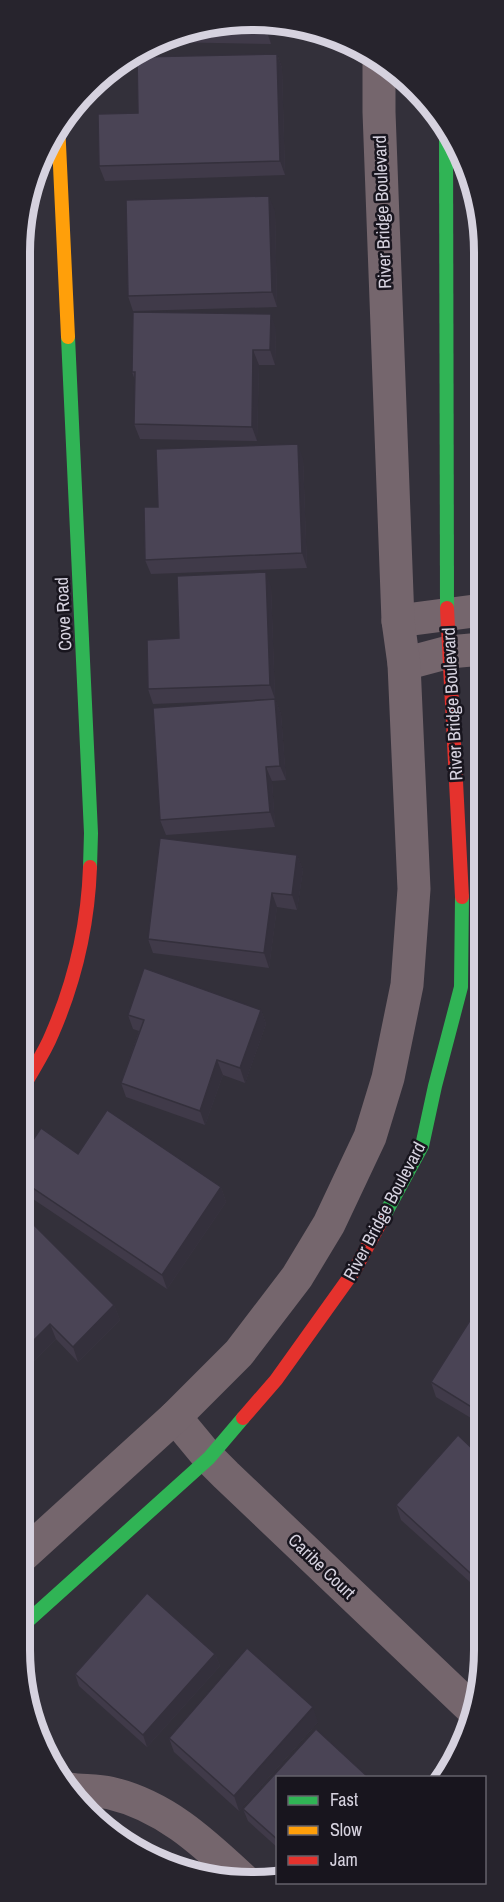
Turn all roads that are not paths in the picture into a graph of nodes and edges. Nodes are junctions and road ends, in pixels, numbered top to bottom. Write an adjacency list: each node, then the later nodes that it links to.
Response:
1 (379, 70): 6 (street, River Bridge Boulevard)
2 (59, 143): 10 (street, Cove Road)
3 (446, 145): 5 (street, River Bridge Boulevard)
4 (474, 611): 5 (street)
5 (447, 613): 6 (street); 8 (street, River Bridge Boulevard)
6 (398, 621): 9 (street, River Bridge Boulevard)
7 (474, 650): 8 (street)
8 (449, 652): 9 (street); 12 (street, River Bridge Boulevard)
9 (404, 664): 11 (street, River Bridge Boulevard)
10 (30, 1074)
11 (175, 1417): 12 (street, Caribe Court); 13 (street, River Bridge Boulevard)
12 (209, 1458): 14 (street, River Bridge Boulevard); 15 (street, Caribe Court)
13 (30, 1549)
14 (30, 1619)
15 (467, 1704)
16 (80, 1790): 17 (street)
17 (235, 1872)

